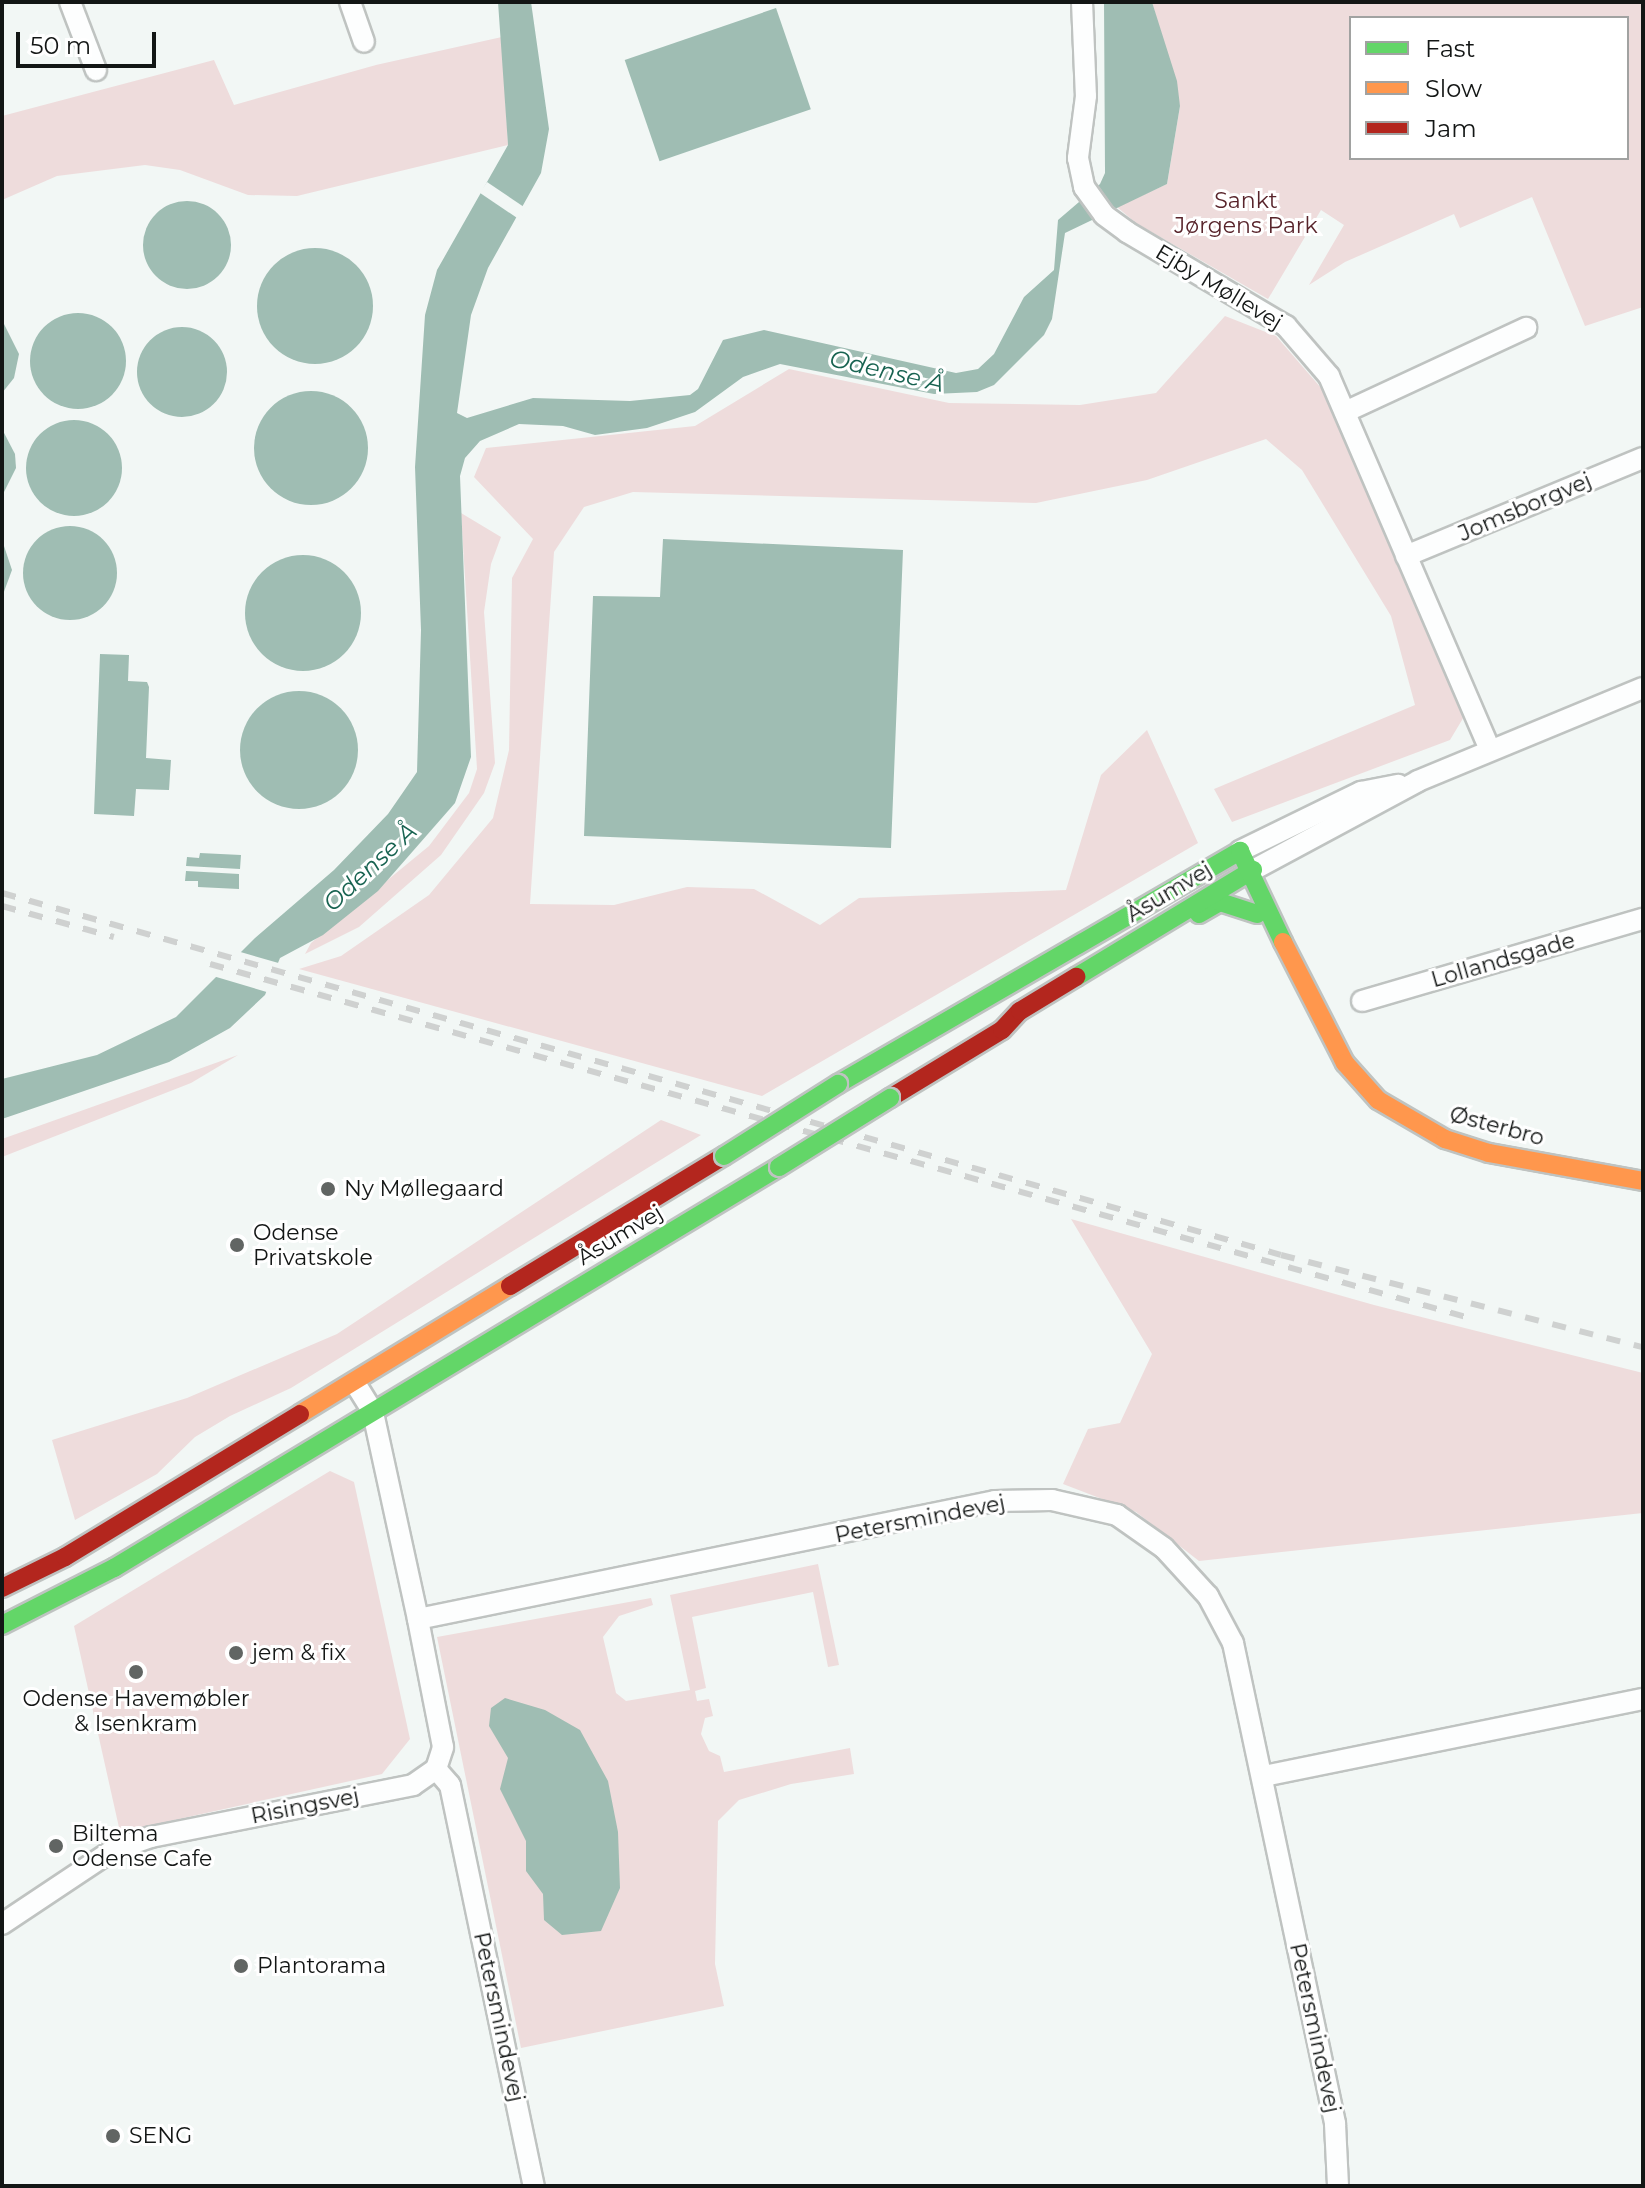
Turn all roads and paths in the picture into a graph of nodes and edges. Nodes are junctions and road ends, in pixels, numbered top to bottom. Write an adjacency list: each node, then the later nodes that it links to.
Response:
1 (70, 2): 5 (street)
2 (350, 2): 4 (street)
3 (1082, 2): 7 (street, Ejby Møllevej)
4 (364, 42)
5 (96, 70)
6 (1526, 328): 7 (street)
7 (1345, 412): 9 (street, Ejby Møllevej)
8 (1643, 458): 9 (street, Jomsborgvej)
9 (1406, 556): 11 (street, Ejby Møllevej)
10 (1643, 688): 11 (street)
11 (1490, 749): 12 (street)
12 (1418, 781): 13 (street); 14 (street)
13 (1234, 855): 14 (street, Østerbro); 21 (street, Åsumvej, bridge)
14 (1245, 874): 15 (street, Østerbro); 17 (street, Østerbro); 19 (street, Åsumvej)
15 (1257, 914): 17 (street, Østerbro); 19 (street)
16 (1643, 919): 18 (street, Lollandsgade)
17 (1285, 953): 20 (street, Østerbro)
18 (1362, 1001)
19 (1002, 1030): 22 (street, Åsumvej, bridge)
20 (1643, 1181)
21 (355, 1383): 22 (street); 23 (street, Åsumvej)
22 (373, 1412): 24 (street); 25 (street, Åsumvej)
23 (2, 1588)
24 (418, 1619): 27 (street); 28 (street, Petersmindevej)
25 (2, 1625)
26 (1643, 1699): 28 (street)
27 (436, 1769): 29 (street, Risingsvej); 30 (street, Petersmindevej)
28 (1264, 1776): 31 (street, Petersmindevej)
29 (2, 1924)
30 (534, 2186)
31 (1338, 2186)

